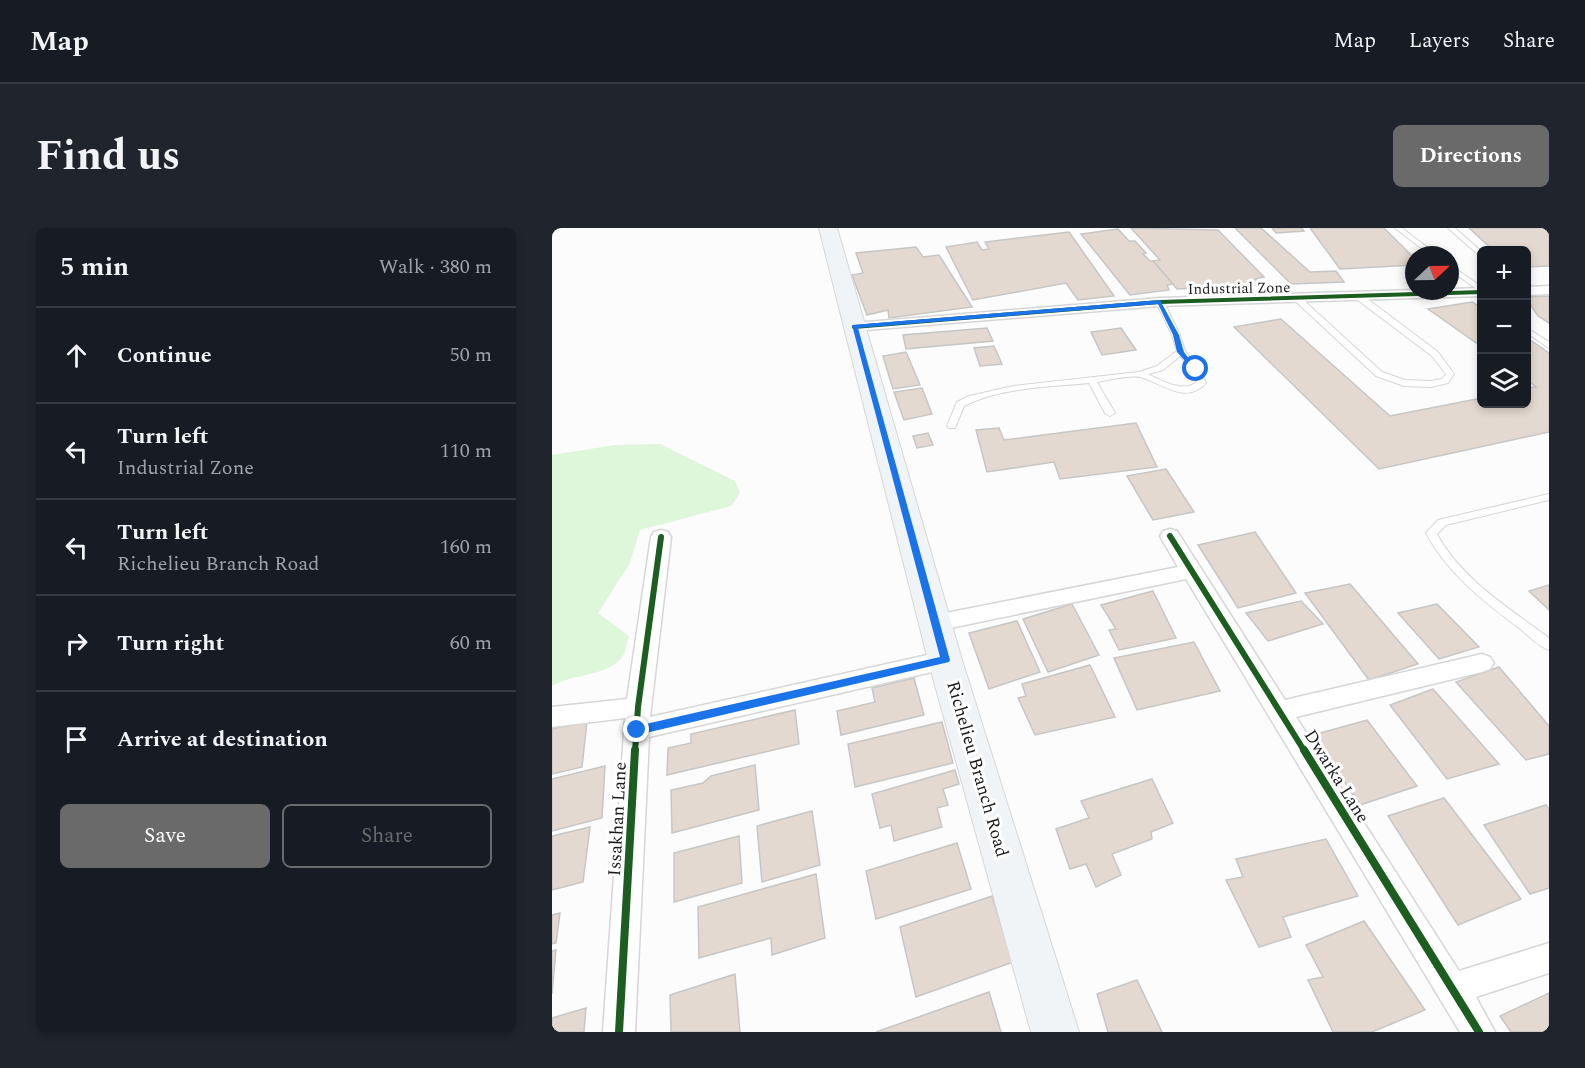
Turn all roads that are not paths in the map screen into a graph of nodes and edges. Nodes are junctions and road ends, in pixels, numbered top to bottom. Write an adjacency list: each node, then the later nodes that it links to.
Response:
1 (828, 228): 14 (main road, Richelieu Branch Road)
2 (1398, 228): 4 (lane)
3 (1451, 228): 5 (lane)
4 (1422, 246)
5 (1477, 251)
6 (1459, 274): 7 (lane)
7 (1477, 288)
8 (1549, 290): 9 (street)
9 (1531, 291)
10 (1477, 292): 11 (street, Industrial Zone)
11 (1358, 297): 12 (street, Industrial Zone); 12 (lane)
12 (1296, 298): 13 (street, Industrial Zone)
13 (1160, 302): 14 (street, Industrial Zone); 17 (lane)
14 (855, 327): 26 (main road, Richelieu Branch Road)
15 (1531, 333): 16 (lane)
16 (1549, 346)
17 (1180, 352): 18 (lane); 18 (lane)
18 (1140, 374): 19 (lane)
19 (1091, 378): 20 (lane); 21 (lane)
20 (1110, 413)
21 (952, 426)
22 (1549, 498): 27 (lane)
23 (1170, 536): 25 (street, Dwarka Lane)
24 (661, 537): 32 (street, Issakhan Lane)
25 (1192, 571): 26 (street); 30 (street, Dwarka Lane)
26 (936, 623): 28 (main road, Richelieu Branch Road)
27 (1549, 645)
28 (945, 660): 32 (street); 36 (main road, Richelieu Branch Road)
29 (1482, 663): 30 (street)
30 (1279, 711): 34 (street, Dwarka Lane)
31 (552, 717): 32 (street)
32 (638, 719): 35 (street, Issakhan Lane)
33 (1549, 958): 34 (street)
34 (1452, 989): 37 (street, Dwarka Lane)
35 (619, 1032)
36 (1055, 1032)
37 (1479, 1032)

